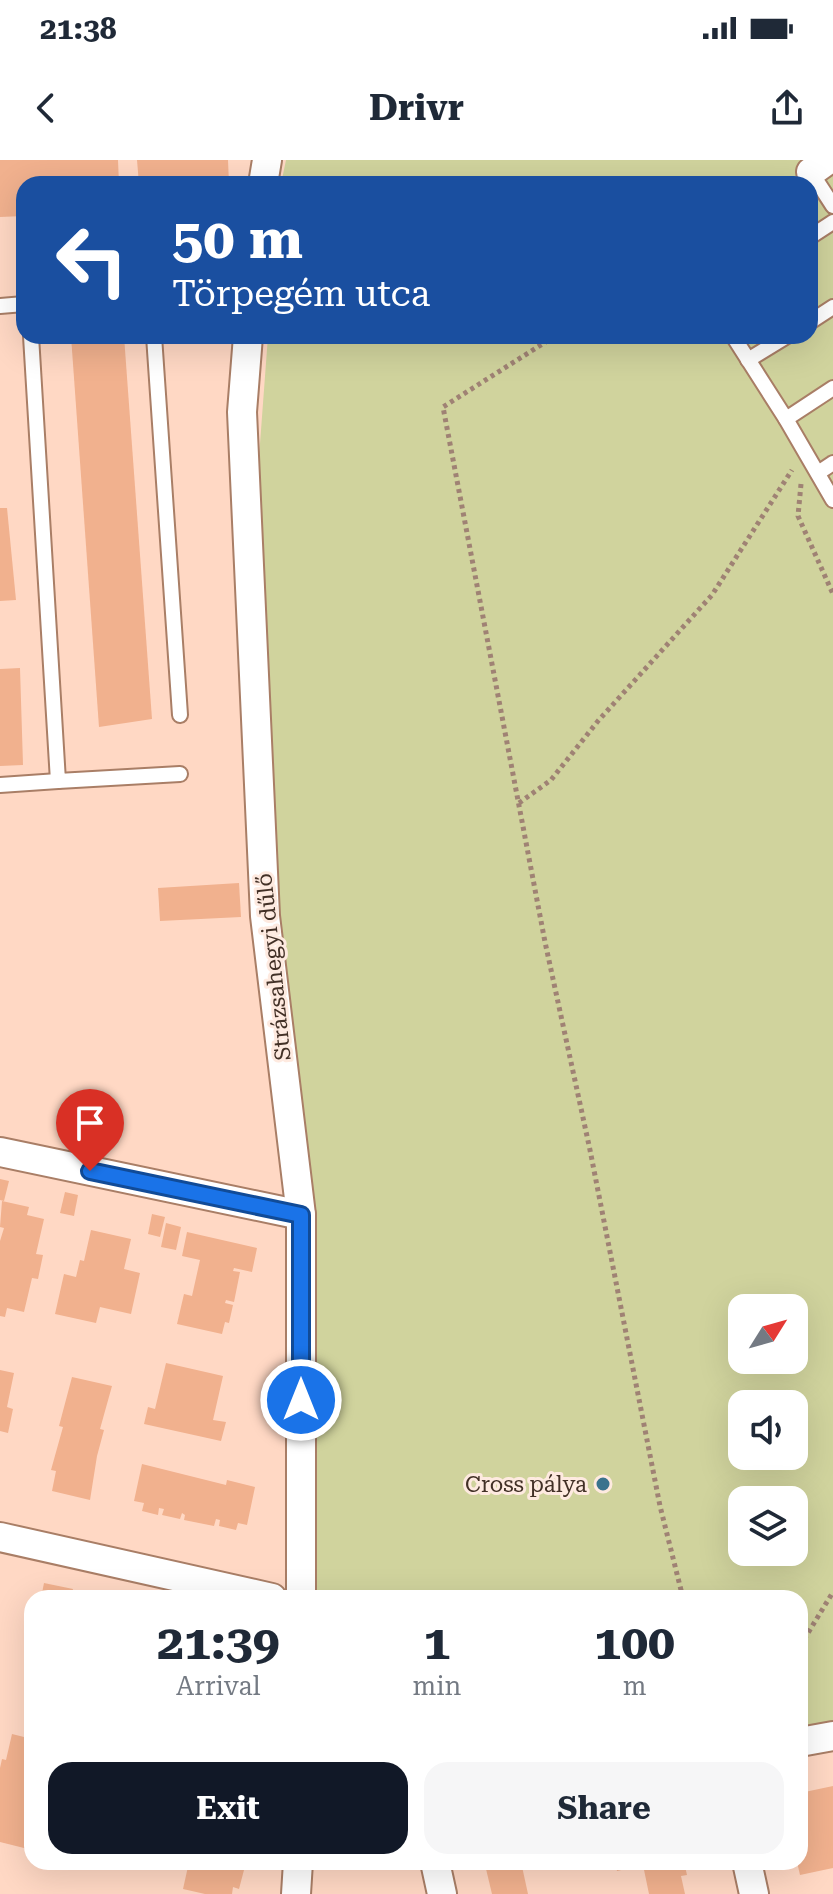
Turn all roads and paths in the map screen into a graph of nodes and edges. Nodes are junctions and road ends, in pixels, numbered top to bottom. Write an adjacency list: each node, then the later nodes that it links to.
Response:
1 (820, 166): 2 (lane)
2 (833, 206)
3 (31, 344): 20 (lane)
4 (155, 344): 18 (lane)
5 (247, 344): 24 (street, Strázsahegyi dűlő)
6 (542, 344): 22 (path)
7 (738, 344): 9 (lane)
8 (774, 344): 9 (lane)
9 (748, 360): 11 (lane)
10 (833, 388): 11 (lane)
11 (786, 419): 14 (lane)
12 (833, 463): 14 (lane)
13 (792, 470): 22 (path)
14 (818, 473): 16 (lane)
15 (801, 483): 17 (path)
16 (833, 500)
17 (833, 594)
18 (180, 715)
19 (180, 774): 20 (lane)
20 (58, 781): 21 (lane)
21 (0, 785)
22 (519, 803): 28 (path)
23 (0, 1152): 24 (street)
24 (301, 1215): 27 (street, Strázsahegyi dűlő)
25 (0, 1537): 26 (street)
26 (236, 1590)
27 (301, 1590)
28 (681, 1590)
29 (833, 1592): 30 (path)
30 (808, 1633)
31 (833, 1736): 32 (street)
32 (808, 1741)
33 (298, 1870): 36 (street)
34 (437, 1870): 37 (street)
35 (749, 1870): 38 (street)
36 (296, 1894)
37 (442, 1894)
38 (754, 1894)

